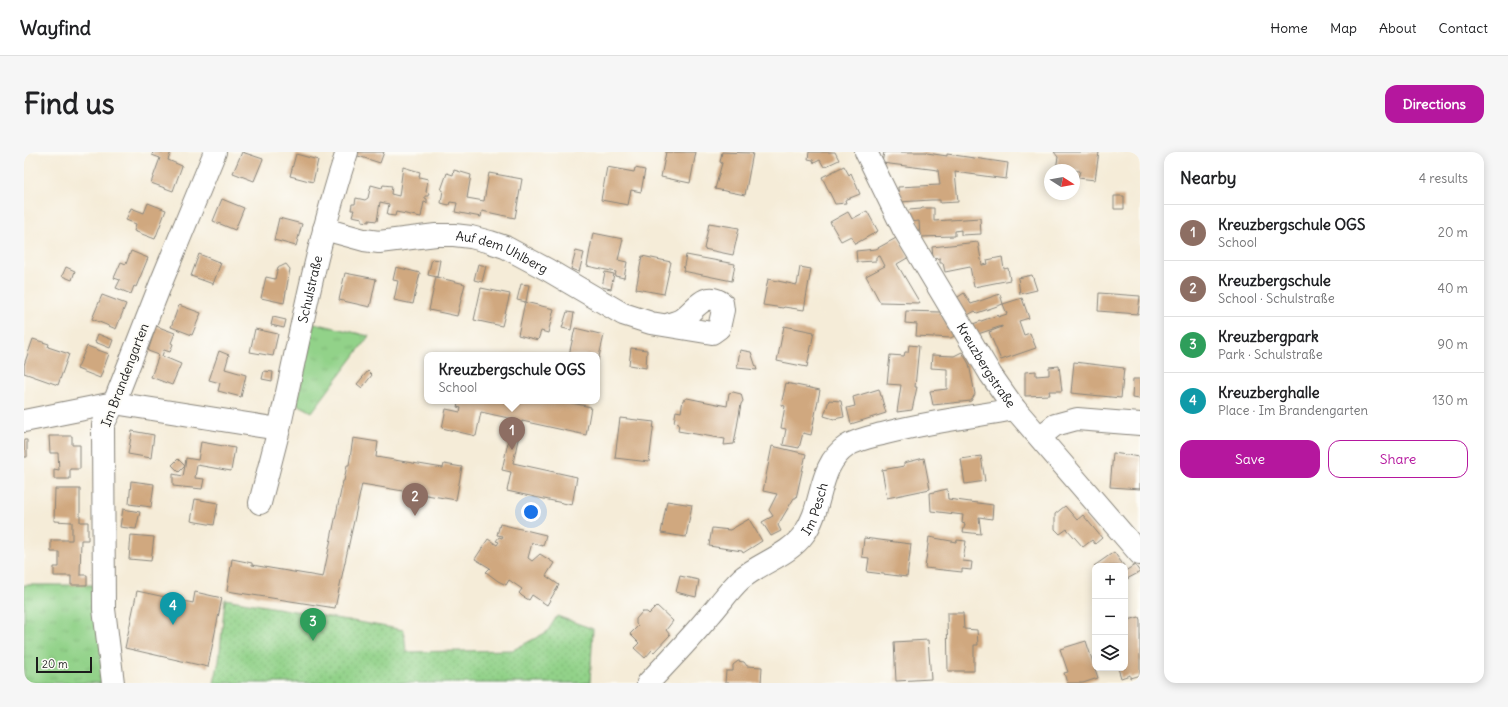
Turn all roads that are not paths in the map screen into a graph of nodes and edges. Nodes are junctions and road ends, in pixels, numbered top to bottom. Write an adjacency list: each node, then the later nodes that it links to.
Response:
1 (214, 152): 6 (street, Im Brandengarten)
2 (347, 152): 4 (street, Schulstraße)
3 (866, 152): 7 (street, Kreuzbergstraße)
4 (324, 229): 5 (street, Auf dem Uhlberg); 10 (street, Schulstraße)
5 (667, 325)
6 (114, 403): 8 (street); 10 (street); 14 (street, Im Brandengarten)
7 (1015, 409): 11 (street, Kreuzbergstraße); 15 (street, Im Pesch)
8 (24, 421)
9 (1140, 424): 11 (street)
10 (280, 429): 12 (street, Schulstraße)
11 (1040, 436): 13 (street, Kreuzbergstraße)
12 (260, 503)
13 (1140, 554)
14 (113, 683)
15 (648, 683)

